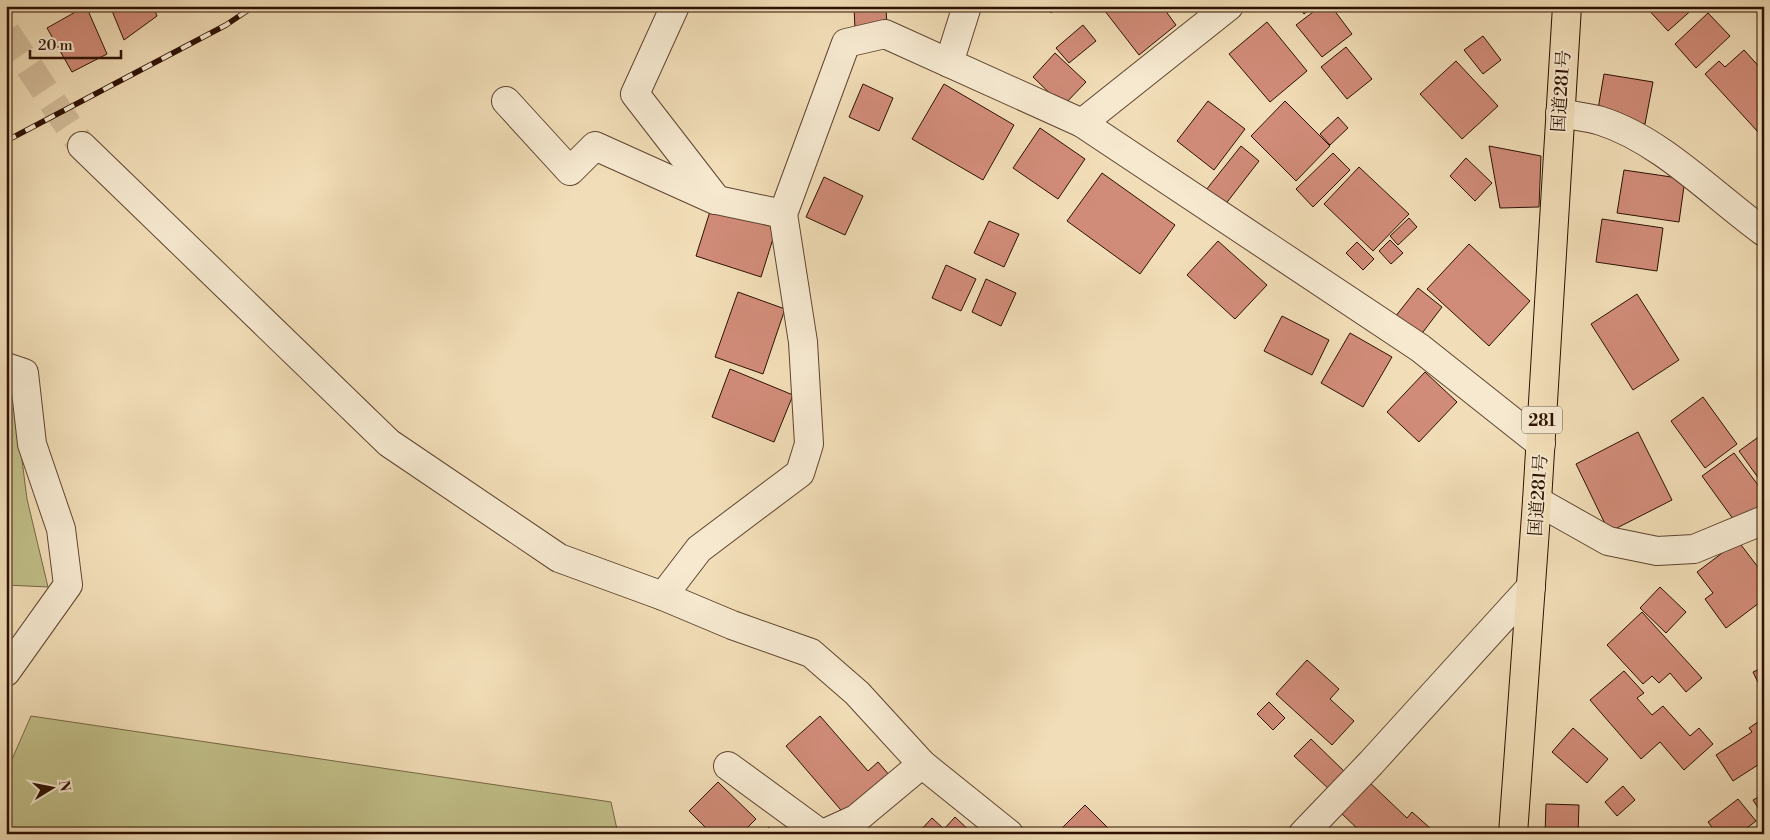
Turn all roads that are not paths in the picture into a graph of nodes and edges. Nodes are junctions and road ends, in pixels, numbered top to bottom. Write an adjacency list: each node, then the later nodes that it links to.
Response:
1 (675, 6): 10 (street)
2 (967, 6): 5 (street)
3 (1229, 6): 8 (street)
4 (1567, 6): 7 (highway, 国道281号 / 281)
5 (949, 63): 8 (street); 11 (street)
6 (506, 101): 10 (street)
7 (1560, 113): 12 (street); 14 (highway, 国道281号 / 281)
8 (1082, 123): 14 (street)
9 (82, 146): 18 (street)
10 (717, 200): 11 (street)
11 (783, 214): 18 (street)
12 (1764, 232)
13 (6, 367): 19 (street)
14 (1541, 444): 15 (highway, 国道281号 / 281)
15 (1537, 501): 16 (street); 17 (highway, 国道281号 / 281)
16 (1764, 520)
17 (1531, 587): 24 (street); 25 (highway, 国道281号 / 281)
18 (663, 596): 20 (street)
19 (9, 664)
20 (922, 764): 22 (street); 23 (street)
21 (728, 766): 22 (street)
22 (822, 834)
23 (1009, 834)
24 (1303, 834)
25 (1513, 834)

